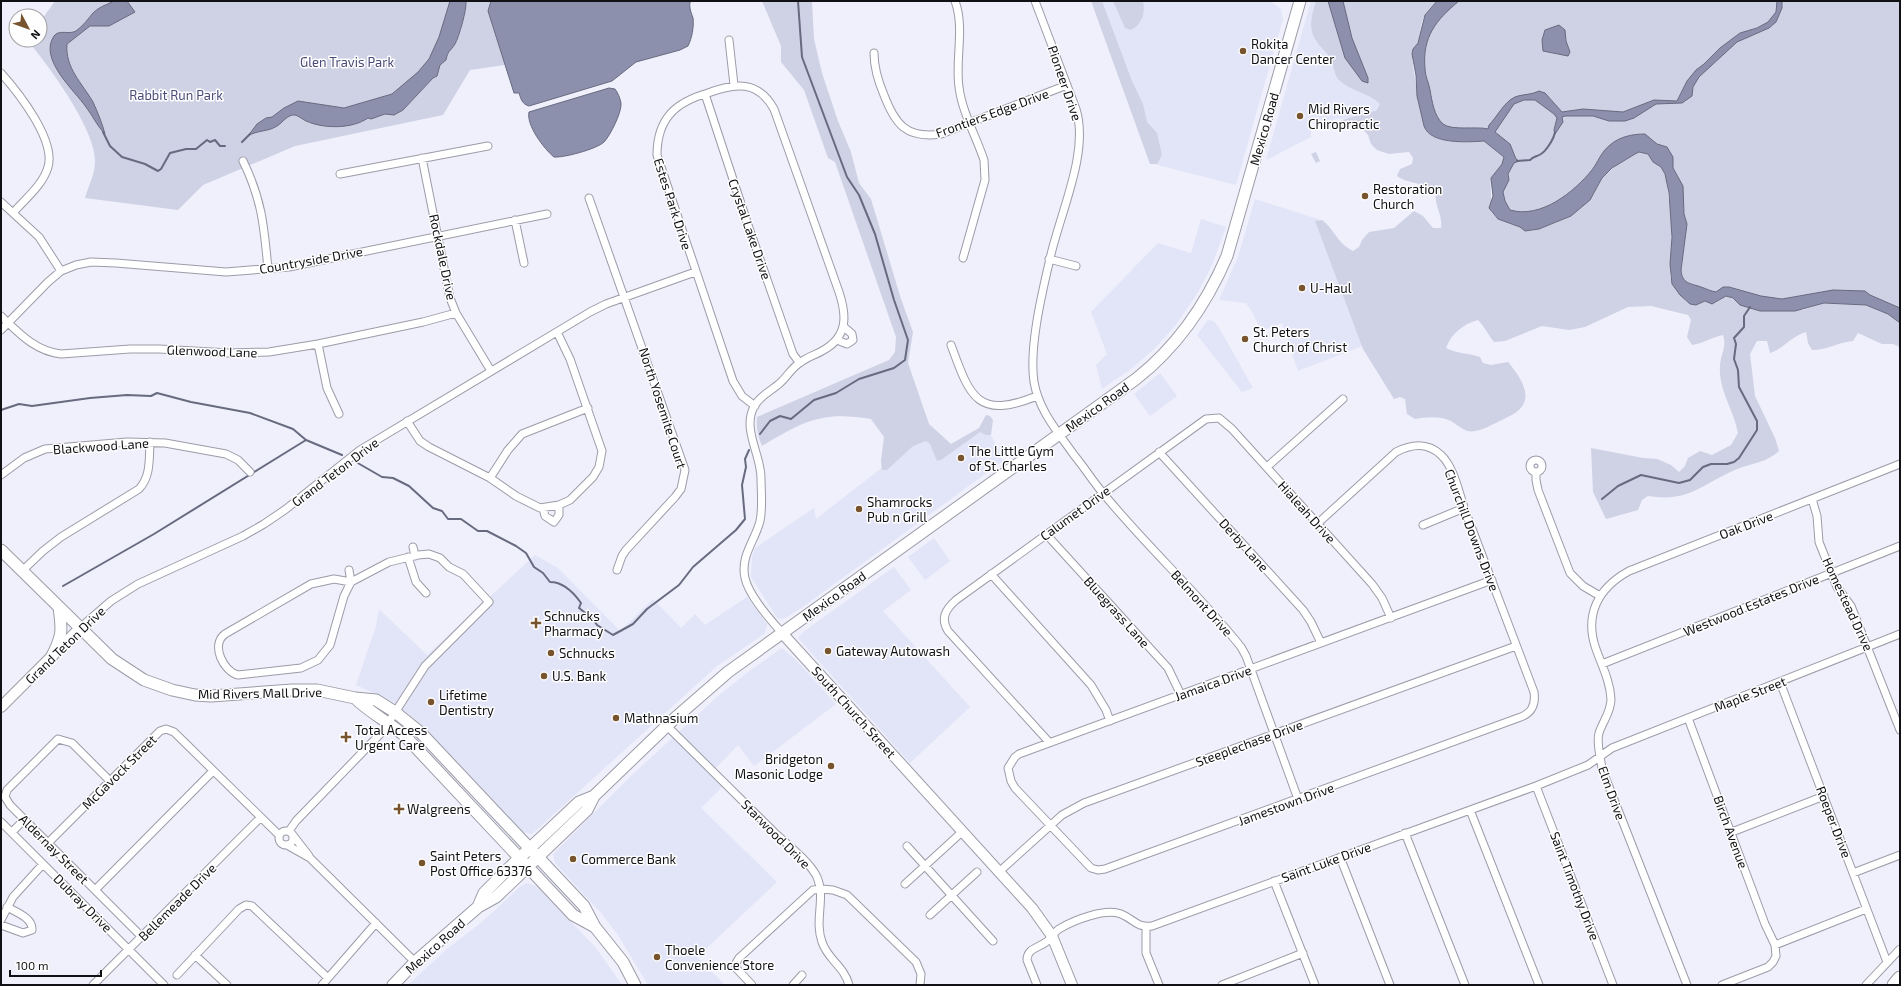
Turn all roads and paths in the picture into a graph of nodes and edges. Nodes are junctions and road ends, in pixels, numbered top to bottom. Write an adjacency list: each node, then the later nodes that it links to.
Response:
1 (955, 1): 10 (street)
2 (1035, 1): 8 (street, Pioneer Drive)
3 (1300, 1): 47 (main road, Mexico Road)
4 (729, 40): 7 (street)
5 (874, 53): 10 (street, Frontiers Edge Drive)
6 (1, 73): 17 (street)
7 (734, 85): 9 (street, Estes Park Drive); 32 (street, Estes Park Drive)
8 (1067, 85): 10 (street, Frontiers Edge Drive); 22 (street, Pioneer Drive)
9 (705, 94): 27 (street, Estes Park Drive); 38 (street, Crystal Lake Drive)
10 (970, 122): 21 (street)
11 (488, 146): 12 (street)
12 (422, 158): 14 (street); 20 (street, Rockdale Drive)
13 (243, 160): 25 (street)
14 (340, 174)
15 (590, 198): 28 (street, North Yosemite Court)
16 (1, 202): 17 (street)
17 (13, 213): 26 (street)
18 (547, 214): 19 (street, Countryside Drive)
19 (515, 220): 20 (street, Countryside Drive); 23 (street)
20 (438, 237): 25 (street, Countryside Drive); 29 (street, Rockdale Drive)
21 (963, 258)
22 (1049, 259): 24 (street); 40 (street, Pioneer Drive)
23 (524, 263)
24 (1076, 266)
25 (268, 269): 26 (street, Countryside Drive)
26 (61, 271): 31 (street, Countryside Drive)
27 (695, 272): 28 (street, Grand Teton Drive); 42 (street, Estes Park Drive)
28 (626, 297): 34 (street, Grand Teton Drive); 69 (street, North Yosemite Court)
29 (456, 312): 36 (street, Glenwood Lane); 39 (street, Rockdale Drive)
30 (1, 316): 31 (street, Glenwood Lane)
31 (8, 323): 33 (street, Countryside Drive); 36 (street, Glenwood Lane)
32 (844, 327): 35 (street); 35 (street, Estes Park Drive)
33 (1, 330)
34 (557, 332): 39 (street, Grand Teton Drive); 43 (street)
35 (837, 340): 38 (street)
36 (318, 344): 44 (street)
37 (951, 345): 40 (street)
38 (799, 362): 42 (street)
39 (491, 371): 46 (street, Grand Teton Drive)
40 (1037, 396): 47 (street, Pioneer Drive)
41 (1343, 399): 51 (street)
42 (755, 406): 80 (street, South Church Street)
43 (588, 408): 55 (street); 58 (street)
44 (340, 414)
45 (1212, 418): 49 (street, Calumet Drive); 51 (street, Hialeah Drive)
46 (407, 421): 55 (street); 79 (street, Grand Teton Drive)
47 (1059, 435): 56 (street, Belmont Drive); 80 (main road, Mexico Road)
48 (150, 442): 52 (street, Blackwood Lane); 54 (street, Blackwood Lane); 70 (street)
49 (1159, 452): 56 (street, Calumet Drive); 82 (street, Derby Lane)
50 (1900, 464): 57 (street, Oak Drive)
51 (1267, 467): 61 (street, Hialeah Drive)
52 (250, 472)
53 (1536, 472): 76 (street)
54 (1, 476)
55 (490, 478): 59 (street)
56 (1102, 492): 63 (street, Calumet Drive); 87 (street, Belmont Drive)
57 (1812, 499): 72 (street, Homestead Drive); 76 (street, Oak Drive)
58 (559, 506): 59 (street); 59 (street)
59 (544, 508)
60 (1464, 508): 61 (street, Churchill Downs Drive); 62 (street); 73 (street, Churchill Downs Drive)
61 (1317, 524): 78 (street, Hialeah Drive)
62 (1423, 525)
63 (1046, 534): 71 (street, Calumet Drive); 89 (street, Bluegrass Lane)
64 (1900, 546): 72 (street, Westwood Estates Drive)
65 (413, 547): 67 (street)
66 (1, 550): 70 (main road, Mid Rivers Mall Drive)
67 (412, 556): 74 (street); 75 (street); 93 (street)
68 (349, 570): 74 (street)
69 (617, 570)
70 (22, 571): 77 (main road, Mid Rivers Mall Drive)
71 (991, 574): 95 (street); 100 (street, Calumet Drive)
72 (1832, 574): 84 (street, Homestead Drive); 86 (street, Westwood Estates Drive)
73 (1492, 580): 78 (street, Jamaica Drive); 83 (street, Churchill Downs Drive)
74 (351, 582): 74 (street)
75 (426, 594)
76 (1600, 596): 86 (street, Elm Drive)
77 (59, 607): 79 (main road, Mid Rivers Mall Drive); 85 (main road)
78 (1391, 618): 82 (street, Jamaica Drive)
79 (80, 628): 85 (street, Grand Teton Drive); 90 (main road, Mid Rivers Mall Drive)
80 (782, 633): 97 (main road, Mexico Road); 113 (street, South Church Street)
81 (1900, 634): 84 (street, Maple Street)
82 (1321, 643): 87 (street, Jamaica Drive)
83 (1516, 646): 92 (street, Churchill Downs Drive); 99 (street, Steeplechase Drive)
84 (1868, 647): 88 (street, Maple Street); 98 (street, Homestead Drive)
85 (52, 656): 91 (street, Grand Teton Drive)
86 (1602, 664): 101 (street, Elm Drive)
87 (1250, 669): 89 (street, Jamaica Drive); 99 (street, Belmont Drive)
88 (1780, 682): 94 (street, Maple Street); 106 (street, Roeper Drive)
89 (1181, 695): 95 (street, Jamaica Drive)
90 (355, 698): 93 (main road, Mid Rivers Mall Drive); 96 (main road, Mid Rivers Mall Drive)
91 (1, 707)
92 (1533, 707): 107 (street, Jamestown Drive)
93 (395, 712): 96 (street); 122 (main road, Mid Rivers Mall Drive)
94 (1688, 718): 101 (street, Maple Street); 115 (street, Birch Avenue)
95 (1110, 721): 100 (street, Jamaica Drive)
96 (388, 723): 116 (street); 127 (main road, Mid Rivers Mall Drive)
97 (667, 726): 105 (main road, Mexico Road); 136 (street, Starwood Drive)
98 (1900, 730)
99 (1274, 734): 107 (street, Belmont Drive); 112 (street, Steeplechase Drive)
100 (1049, 742): 112 (street, Jamaica Drive)
101 (1600, 756): 104 (street, Saint Luke Drive); 181 (street, Elm Drive)
102 (213, 771): 103 (street, McGavock Street); 109 (street, McGavock Street); 137 (street)
103 (110, 781): 110 (street, Aldernay Street); 119 (street, McGavock Street)
104 (1536, 786): 108 (street, Saint Luke Drive); 180 (street, Saint Timothy Drive)
105 (594, 796): 122 (main road, Mexico Road); 124 (main road, Mexico Road)
106 (1824, 796): 115 (street); 133 (street, Roeper Drive)
107 (1298, 799): 112 (street, Jamestown Drive)
108 (1470, 810): 117 (street, Saint Luke Drive); 179 (street)
109 (260, 818): 118 (street, McGavock Street); 149 (street, Bellemeade Drive)
110 (24, 820): 114 (street); 119 (street, Aldernay Street)
111 (1, 822): 114 (street, Dubray Drive)
112 (1050, 826): 131 (street, Steeplechase Drive)
113 (963, 831): 129 (street); 131 (street, South Church Street)
114 (12, 832): 128 (street, Dubray Drive)
115 (1732, 832): 151 (street, Birch Avenue)
116 (291, 833): 118 (street); 120 (street); 126 (street)
117 (1405, 833): 125 (street, Saint Luke Drive); 178 (street)
118 (279, 835): 120 (street)
119 (48, 843): 137 (street, Aldernay Street)
120 (287, 845): 126 (street)
121 (907, 846): 129 (street)
122 (530, 849): 124 (main road, Mid Rivers Mall Drive); 127 (main road, Mexico Road)
123 (1900, 855): 133 (street)
124 (538, 857): 130 (main road, Mexico Road); 146 (main road, Mid Rivers Mall Drive)
125 (1340, 857): 134 (street, Saint Luke Drive); 177 (street)
126 (310, 858): 144 (street)
127 (519, 859): 130 (main road, Mid Rivers Mall Drive); 140 (main road, Mexico Road)
128 (43, 864): 139 (street); 153 (street, Dubray Drive)
129 (925, 866): 135 (street); 138 (street)
130 (527, 867): 140 (main road, Mexico Road); 146 (main road, Mid Rivers Mall Drive)
131 (1000, 871): 148 (street, South Church Street)
132 (977, 872): 138 (street)
133 (1853, 873): 141 (street, Roeper Drive)
134 (1274, 881): 147 (street, Saint Luke Drive); 154 (street)
135 (904, 884)
136 (821, 889): 168 (street); 170 (street, Starwood Drive); 171 (street)
137 (95, 890): 149 (street, Aldernay Street)
138 (952, 895): 142 (street); 150 (street)
139 (7, 907): 143 (street); 145 (street)
140 (478, 907): 156 (main road, Mexico Road)
141 (1866, 909): 151 (street); 157 (street, Roeper Drive)
142 (930, 915)
143 (1, 920)
144 (376, 923): 156 (street); 160 (street)
145 (1, 925)
146 (595, 927): 167 (main road, Mid Rivers Mall Drive)
147 (1146, 927): 148 (street); 174 (street)
148 (1052, 936): 172 (street); 173 (street, South Church Street)
149 (142, 937): 153 (street, Bellemeade Drive)
150 (993, 941)
151 (1776, 945): 182 (street)
152 (1900, 949): 157 (street)
153 (129, 950): 162 (street, Bellemeade Drive); 163 (street, Dubray Drive)
154 (1303, 953): 175 (street); 176 (street)
155 (195, 955): 158 (street); 160 (street); 164 (street)
156 (415, 962): 166 (main road, Mexico Road)
157 (1887, 962): 183 (street)
158 (177, 975)
159 (802, 975): 169 (street)
160 (328, 978): 165 (street)
161 (1900, 978): 184 (highway)
162 (93, 985)
163 (164, 985)
164 (227, 985)
165 (322, 985)
166 (393, 985)
167 (635, 985)
168 (752, 985)
169 (793, 985)
170 (849, 985)
171 (920, 985)
172 (1037, 985)
173 (1072, 985)
174 (1159, 985)
175 (1222, 985)
176 (1315, 985)
177 (1390, 985)
178 (1465, 985)
179 (1539, 985)
180 (1613, 985)
181 (1687, 985)
182 (1722, 985)
183 (1866, 985)
184 (1894, 985)

